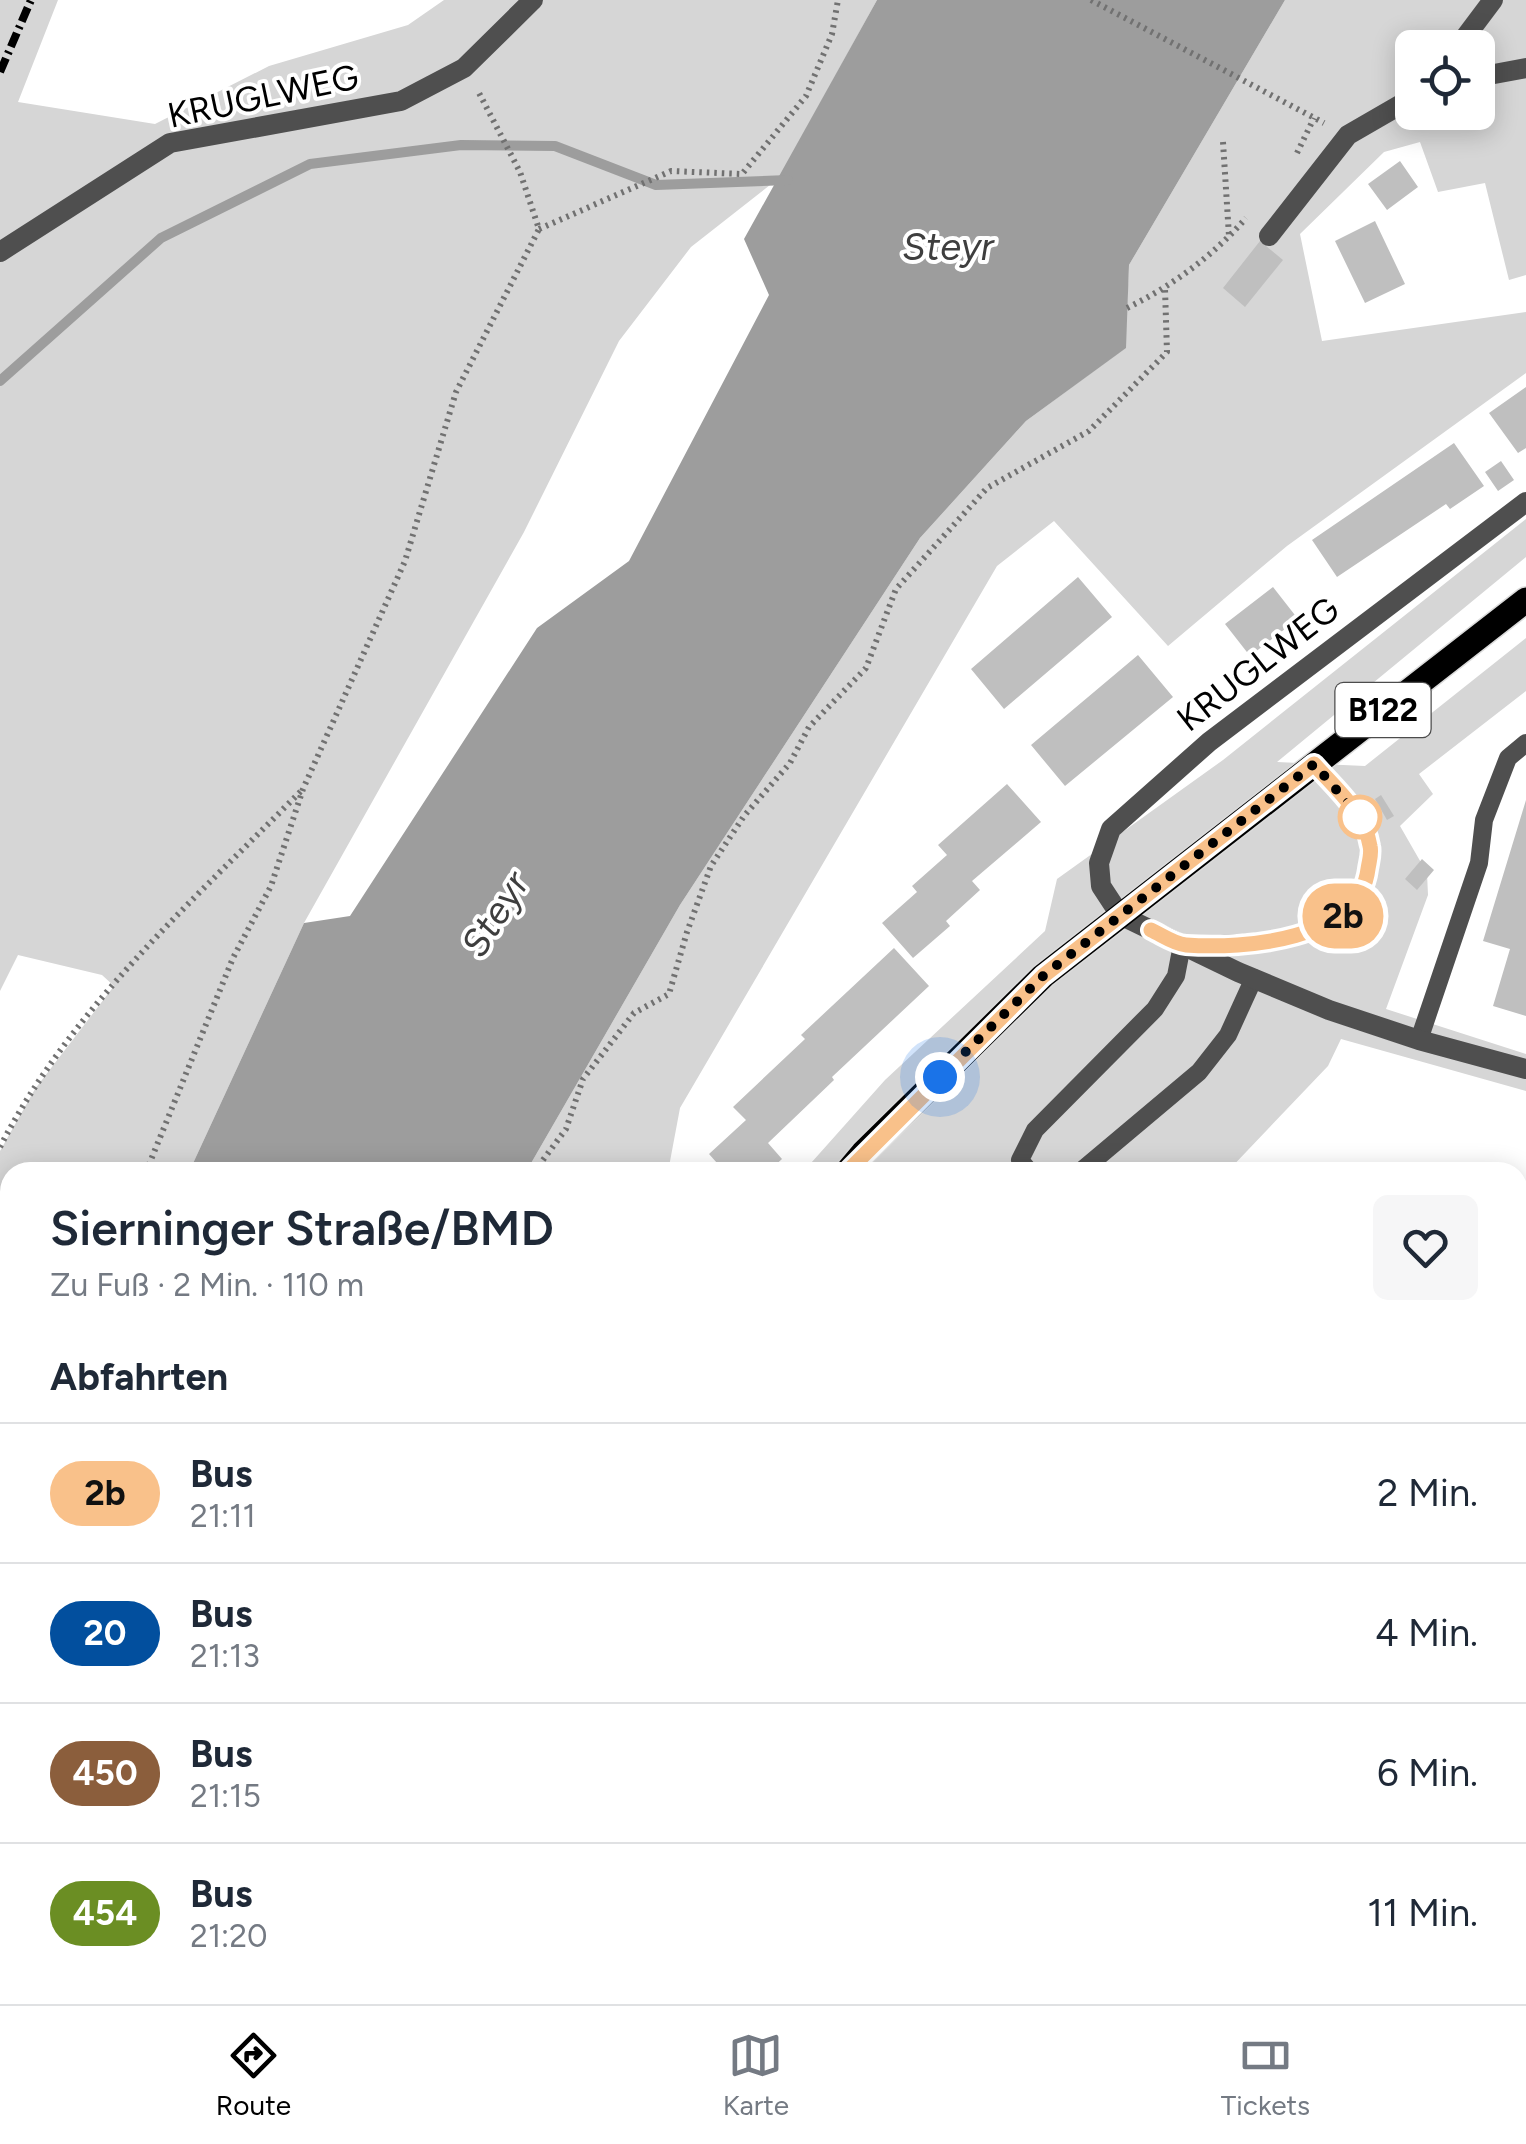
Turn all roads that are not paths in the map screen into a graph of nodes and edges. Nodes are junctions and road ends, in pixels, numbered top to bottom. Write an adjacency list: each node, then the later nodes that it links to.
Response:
1 (533, 0): 8 (street, KRUGLWEG)
2 (1493, 0): 3 (street)
3 (1471, 30)
4 (1526, 68): 5 (street)
5 (1495, 74)
6 (1395, 108): 7 (street)
7 (1269, 236)
8 (0, 252)
9 (1526, 502): 13 (street, KRUGLWEG)
10 (1526, 600): 12 (main road, B122)
11 (1526, 743): 16 (lane)
12 (1314, 764): 13 (main road, B122); 14 (lane)
13 (1120, 914): 14 (street); 18 (main road, B122)
14 (1182, 945): 15 (street); 19 (lane)
15 (1254, 978): 16 (street); 20 (lane)
16 (1419, 1040): 17 (street)
17 (1526, 1069)
18 (857, 1162)
19 (1022, 1162)
20 (1092, 1162)

